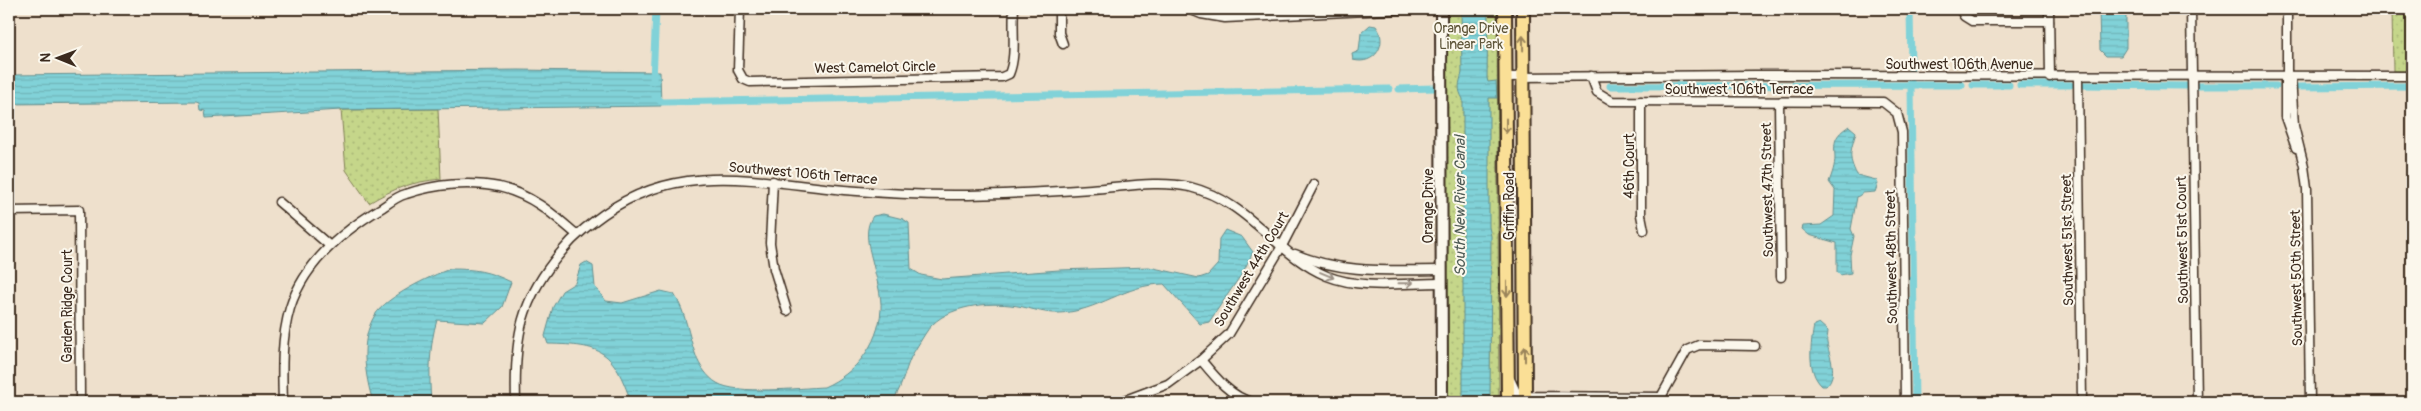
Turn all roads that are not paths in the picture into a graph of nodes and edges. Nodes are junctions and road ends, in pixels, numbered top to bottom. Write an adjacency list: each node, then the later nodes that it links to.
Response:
1 (740, 9): 2 (street, West Camelot Circle)
2 (1014, 9)
3 (1059, 9): 15 (street)
4 (1189, 9): 13 (street)
5 (1408, 9): 13 (street)
6 (1441, 9): 35 (street, Orange Drive)
7 (1505, 9): 19 (main road, Griffin Road)
8 (1523, 9): 20 (main road, Griffin Road, one-way to 8)
9 (1960, 9): 14 (street)
10 (2049, 9): 14 (street)
11 (2191, 9): 23 (street, Southwest 51st Court)
12 (2287, 9): 17 (street, Southwest 50th Street)
13 (1303, 12)
14 (2049, 20): 21 (street)
15 (1063, 44)
16 (1590, 76): 20 (street, Southwest 106th Avenue); 21 (street, Southwest 106th Avenue); 24 (street, Southwest 106th Terrace)
17 (2288, 76): 18 (street, Southwest 106th Avenue); 23 (street, Southwest 106th Avenue); 56 (street, Southwest 50th Street)
18 (2412, 76)
19 (1506, 77): 20 (street, Southwest 106th Avenue); 41 (main road, Griffin Road, one-way to 41)
20 (1524, 77): 42 (main road, Griffin Road, one-way to 20)
21 (2050, 77): 22 (street, Southwest 106th Avenue)
22 (2078, 77): 23 (street, Southwest 106th Avenue); 54 (street, Southwest 51st Street)
23 (2192, 77): 55 (street, Southwest 51st Court)
24 (1641, 102): 25 (street, Southwest 106th Terrace); 31 (street, 46th Court)
25 (1779, 102): 26 (street, Southwest 106th Terrace); 36 (street, Southwest 47th Street)
26 (1897, 113): 53 (street, Southwest 48th Street)
27 (773, 181): 32 (street, Southwest 106th Terrace); 34 (street, Southwest 106th Terrace); 38 (street)
28 (1314, 184): 34 (street, Southwest 44th Court)
29 (279, 202): 33 (street)
30 (9, 211): 45 (street, Garden Ridge Court)
31 (1644, 230)
32 (576, 234): 33 (street); 47 (street, Southwest 106th Terrace)
33 (330, 246): 46 (street)
34 (1285, 248): 35 (street, Southwest 106th Terrace); 37 (street, Southwest 106th Terrace, one-way to 37); 40 (street, Southwest 44th Court)
35 (1441, 270): 37 (street, Orange Drive)
36 (1781, 277)
37 (1441, 283): 51 (street, Orange Drive)
38 (787, 311)
39 (1756, 346): 44 (street)
40 (1201, 360): 49 (street, Southwest 44th Court); 50 (street)
41 (1507, 373): 42 (street); 52 (main road, Griffin Road)
42 (1525, 399): 44 (street)
43 (992, 400): 48 (street)
44 (1664, 400)
45 (80, 402)
46 (283, 402)
47 (516, 402)
48 (1006, 402)
49 (1120, 402)
50 (1252, 402)
51 (1442, 402)
52 (1508, 402)
53 (1905, 402)
54 (2082, 402)
55 (2197, 402)
56 (2310, 402)

